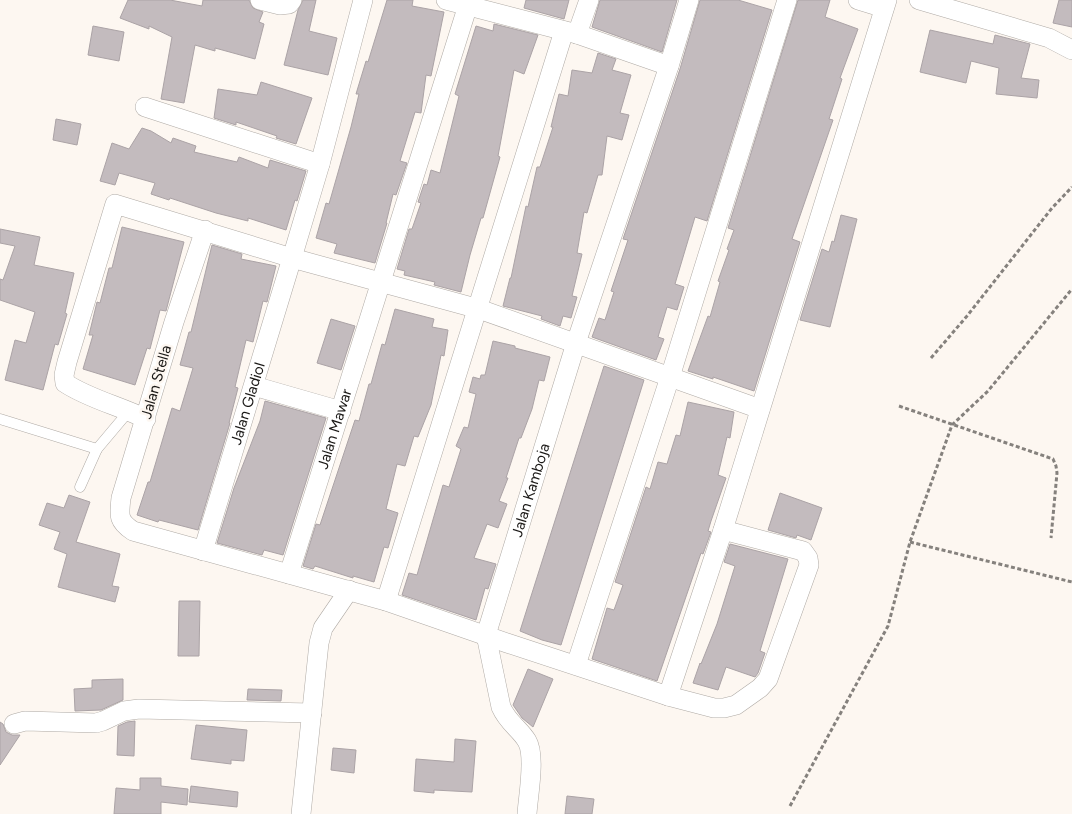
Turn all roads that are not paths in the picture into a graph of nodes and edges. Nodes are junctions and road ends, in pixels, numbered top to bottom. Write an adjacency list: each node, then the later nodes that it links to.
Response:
1 (260, 0): 2 (street)
2 (292, 0)
3 (362, 0): 16 (street, Jalan Gladiol)
4 (446, 0): 11 (street)
5 (589, 0): 12 (street)
6 (689, 0): 14 (street, Jalan Kamboja)
7 (787, 0): 22 (street)
8 (858, 0): 10 (street)
9 (918, 0): 13 (street)
10 (886, 4): 24 (street)
11 (468, 5): 12 (street); 19 (street, Jalan Mawar)
12 (570, 32): 14 (street); 20 (street)
13 (1072, 50)
14 (669, 66): 21 (street, Jalan Kamboja)
15 (145, 107): 16 (street)
16 (320, 164): 18 (street, Jalan Gladiol)
17 (205, 230): 18 (street); 25 (street); 28 (street, Jalan Stella)
18 (292, 258): 19 (street); 23 (street, Jalan Gladiol)
19 (380, 282): 20 (street); 26 (street, Jalan Mawar)
20 (478, 309): 21 (street); 35 (street)
21 (576, 344): 22 (street); 36 (street, Jalan Kamboja)
22 (670, 377): 24 (street); 37 (street)
23 (254, 386): 26 (street); 32 (street, Jalan Gladiol)
24 (760, 409): 31 (street)
25 (129, 411): 28 (street); 29 (lane)
26 (341, 411): 33 (street, Jalan Mawar)
27 (0, 419): 29 (lane)
28 (146, 420): 32 (street, Jalan Stella)
29 (97, 449): 30 (lane)
30 (80, 487)
31 (723, 530): 38 (street); 38 (street)
32 (203, 551): 33 (street)
33 (289, 574): 34 (street)
34 (349, 590): 35 (street); 39 (street)
35 (386, 601): 36 (street)
36 (486, 635): 37 (street); 42 (street)
37 (576, 665): 38 (street)
38 (668, 696)
39 (312, 713): 40 (street); 41 (street)
40 (14, 724)
41 (301, 814)
42 (527, 814)

